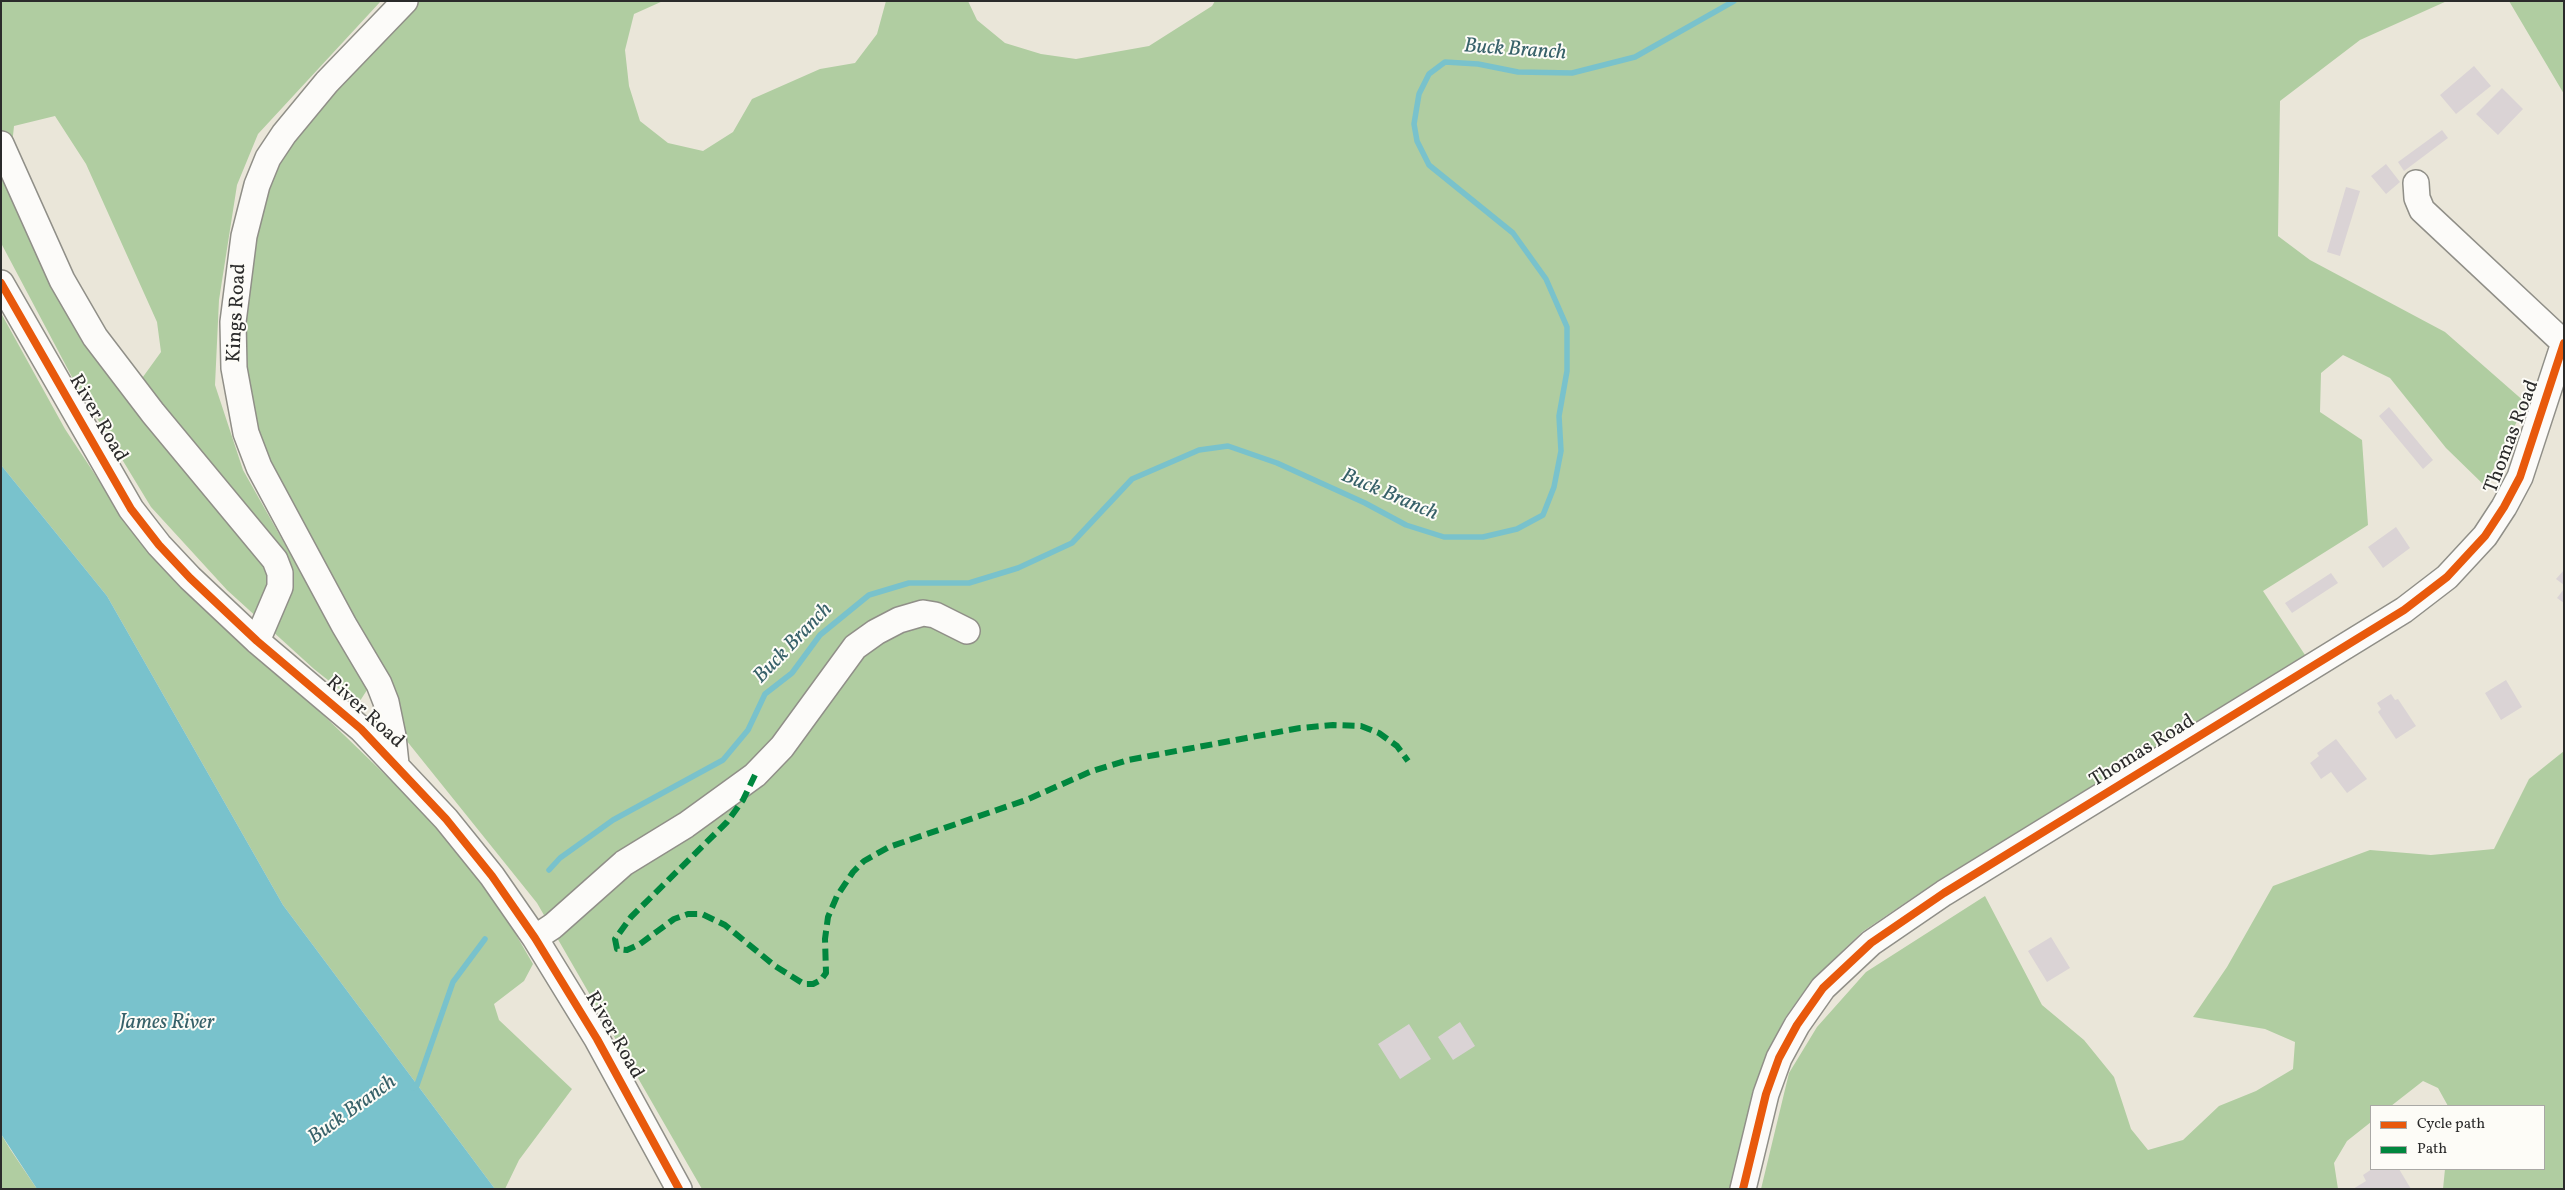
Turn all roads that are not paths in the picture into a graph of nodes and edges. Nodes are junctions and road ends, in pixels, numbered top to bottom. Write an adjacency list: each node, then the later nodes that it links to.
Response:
1 (405, 1): 8 (street, Kings Road)
2 (1, 144): 7 (street)
3 (2416, 183): 5 (street)
4 (1, 283): 7 (street, River Road)
5 (2564, 343): 11 (street, Thomas Road)
6 (967, 631): 9 (street)
7 (258, 641): 8 (street, River Road)
8 (396, 764): 9 (street, River Road)
9 (535, 938): 10 (street, River Road)
10 (679, 1189)
11 (1743, 1189)

